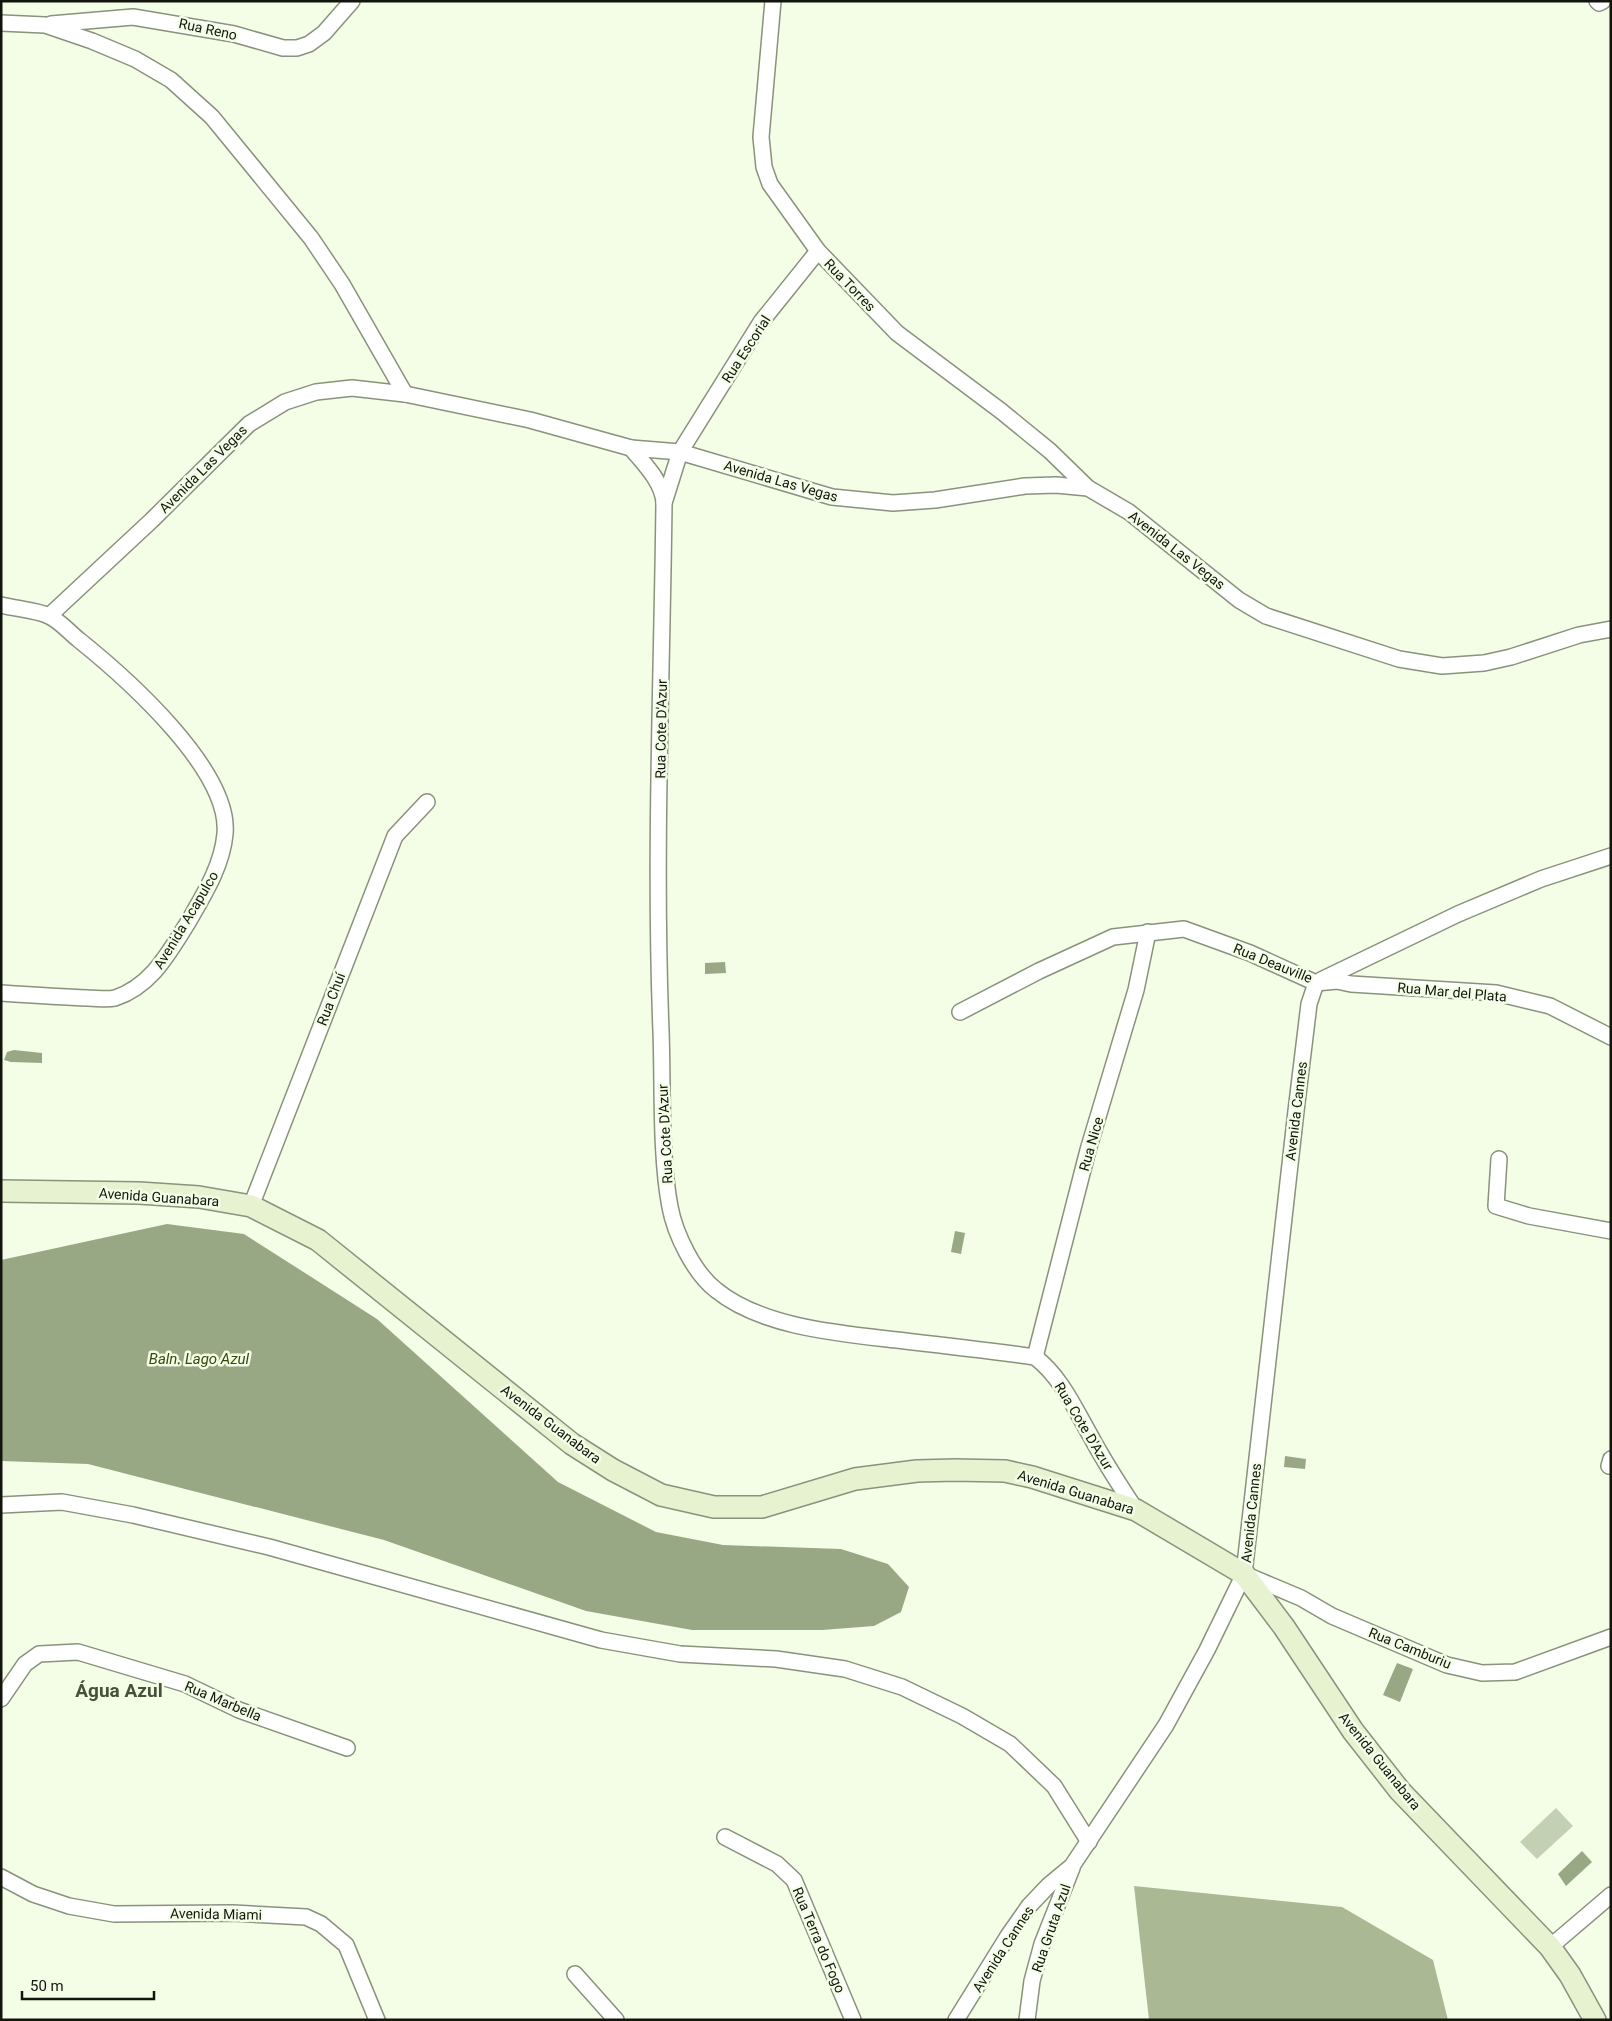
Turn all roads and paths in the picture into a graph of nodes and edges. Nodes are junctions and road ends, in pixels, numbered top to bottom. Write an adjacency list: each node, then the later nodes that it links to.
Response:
1 (352, 1): 6 (street, Rua Reno)
2 (773, 1): 7 (street, Rua Torres)
3 (1597, 1): 4 (street)
4 (1603, 1)
5 (1, 23): 6 (street)
6 (44, 25): 8 (street)
7 (818, 252): 10 (street, Rua Escorial); 11 (street, Rua Torres)
8 (405, 394): 9 (street, Avenida Las Vegas); 14 (street, Avenida Las Vegas)
9 (631, 448): 10 (street, Avenida Las Vegas); 12 (street)
10 (680, 452): 11 (street, Avenida Las Vegas); 12 (street, Rua Cote D'Azur)
11 (1088, 488): 15 (street, Avenida Las Vegas)
12 (664, 503): 27 (street, Rua Cote D'Azur)
13 (1, 605): 14 (street, Avenida Acapulco)
14 (49, 616): 20 (street, Avenida Acapulco)
15 (1611, 629)
16 (427, 802): 25 (street, Rua Chuí)
17 (1611, 856): 19 (street, Rua Deauville)
18 (1148, 932): 19 (street, Rua Deauville); 21 (street, Rua Deauville); 27 (street, Rua Nice)
19 (1316, 982): 22 (street, Rua Mar del Plata); 30 (street, Avenida Cannes)
20 (1, 993)
21 (960, 1012)
22 (1611, 1037)
23 (1499, 1159): 26 (street)
24 (1, 1191): 25 (street, Avenida Guanabara)
25 (251, 1206): 29 (street, Avenida Guanabara)
26 (1611, 1231)
27 (1035, 1356): 29 (street, Rua Cote D'Azur)
28 (1, 1505): 35 (street)
29 (1136, 1510): 30 (street, Avenida Guanabara)
30 (1244, 1574): 31 (street, Rua Camburiu); 35 (street, Avenida Cannes); 39 (street, Avenida Guanabara)
31 (1611, 1637)
32 (1, 1699): 33 (street, Rua Marbella)
33 (347, 1748)
34 (725, 1837): 43 (street, Rua Terra do Fogo)
35 (1089, 1842): 36 (street, Avenida Cannes)
36 (1072, 1866): 44 (street, Avenida Cannes); 45 (street, Rua Gruta Azul)
37 (1, 1877): 41 (street, Avenida Miami)
38 (1611, 1895): 39 (street)
39 (1550, 1947): 46 (street, Avenida Guanabara)
40 (575, 1974): 42 (street)
41 (377, 2020)
42 (616, 2020)
43 (853, 2020)
44 (956, 2020)
45 (1027, 2020)
46 (1595, 2020)

